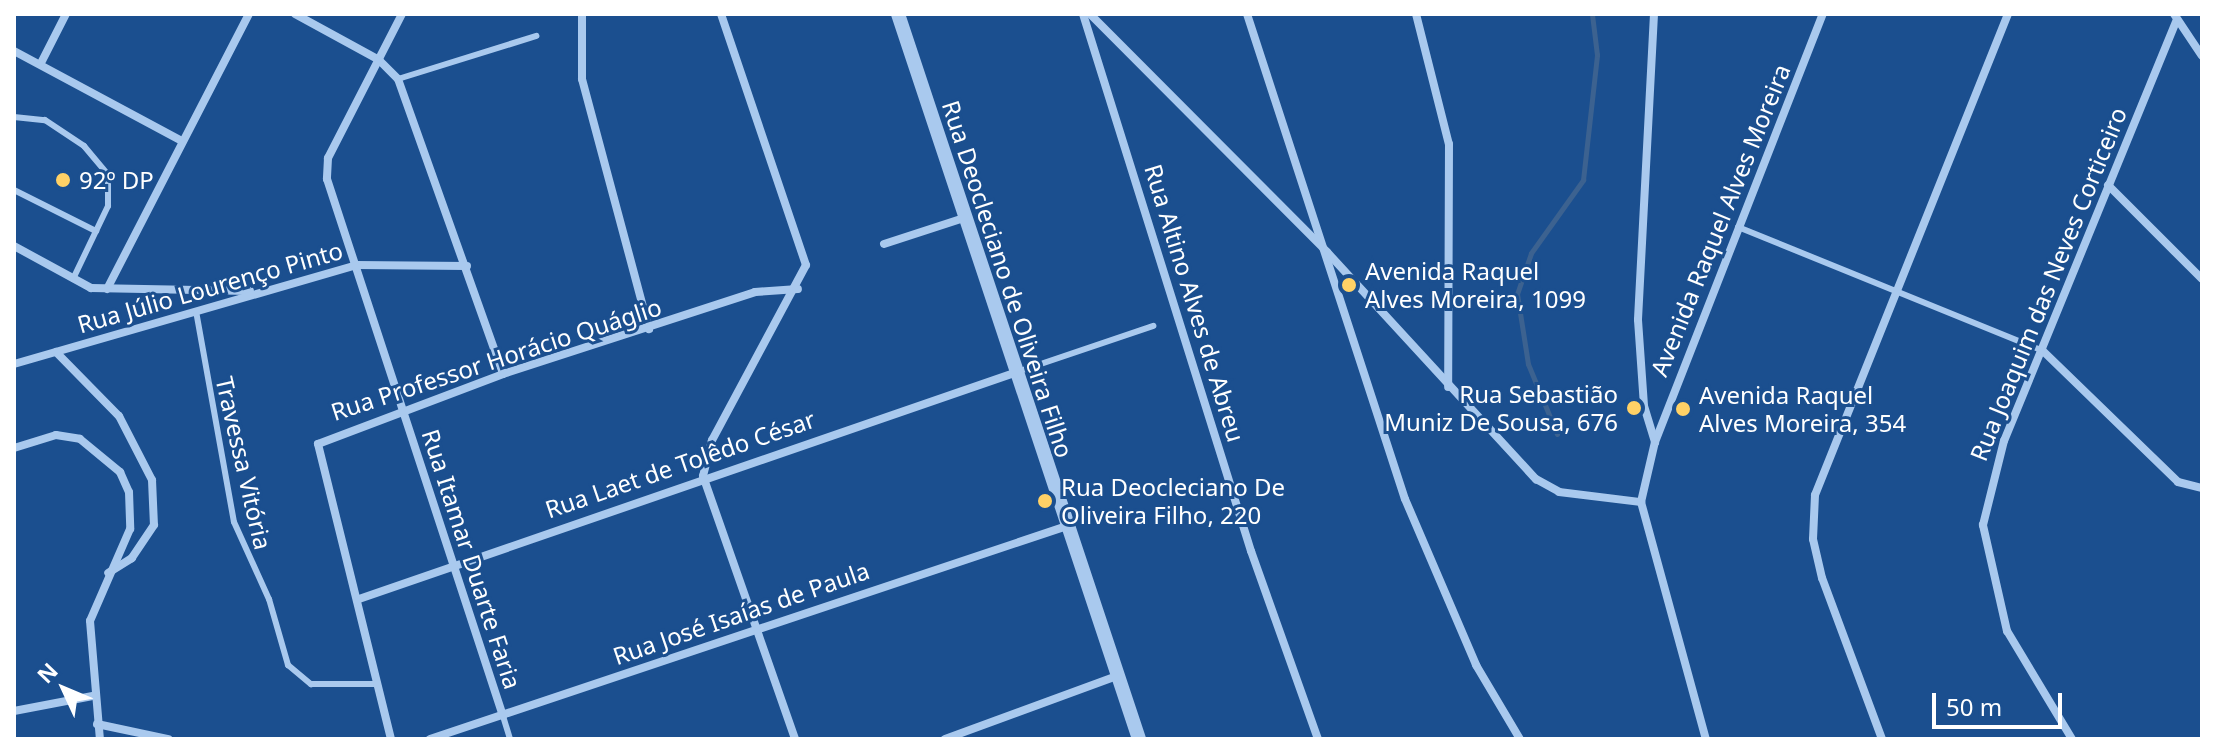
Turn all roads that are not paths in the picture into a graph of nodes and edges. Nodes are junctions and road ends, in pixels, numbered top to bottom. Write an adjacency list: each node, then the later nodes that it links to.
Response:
1 (66, 14): 20 (street)
2 (249, 14): 23 (street)
3 (295, 14): 19 (street)
4 (402, 14): 19 (street, Rua Itamar Duarte Faria)
5 (582, 14): 42 (street)
6 (721, 14): 38 (street)
7 (898, 14): 26 (street, Rua Deocleciano de Oliveira Filho)
8 (1083, 14): 75 (street, Rua Altino Alves de Abreu)
9 (1090, 14): 31 (street)
10 (1247, 14): 31 (street)
11 (1416, 14): 48 (street)
12 (1654, 14): 50 (street)
13 (1823, 14): 27 (street, Avenida Raquel Alves Moreira)
14 (2008, 14): 36 (street)
15 (2175, 17): 18 (street); 24 (street, Rua Joaquim das Neves Corticeiro)
16 (536, 36): 21 (lane)
17 (14, 51): 20 (street)
18 (2202, 56)
19 (379, 60): 21 (street); 32 (street, Rua Itamar Duarte Faria)
20 (41, 63): 23 (street)
21 (398, 79): 33 (street)
22 (14, 117): 28 (lane)
23 (182, 141): 37 (street)
24 (2108, 185): 35 (street); 43 (street, Rua Joaquim das Neves Corticeiro)
25 (14, 190): 28 (lane)
26 (964, 218): 29 (street); 46 (street, Rua Deocleciano de Oliveira Filho)
27 (1738, 227): 36 (lane); 50 (street, Avenida Raquel Alves Moreira)
28 (96, 231): 34 (lane)
29 (884, 244)
30 (14, 246): 34 (street)
31 (1327, 252): 48 (street); 76 (street)
32 (356, 265): 33 (street, Rua Júlio Lourenço Pinto); 39 (street, Rua Júlio Lourenço Pinto); 49 (street, Rua Itamar Duarte Faria)
33 (467, 266): 47 (street)
34 (73, 279): 37 (street)
35 (2202, 279)
36 (1895, 288): 43 (lane); 78 (street)
37 (107, 289): 39 (street)
38 (798, 289): 42 (street, Rua Professor Horácio Quáglio); 52 (street)
39 (258, 291): 40 (street, Rua Júlio Lourenço Pinto)
40 (196, 311): 44 (street, Rua Júlio Lourenço Pinto); 61 (lane, Travessa Vitória)
41 (1153, 326): 46 (lane)
42 (649, 329): 47 (street, Rua Professor Horácio Quáglio)
43 (2043, 351): 53 (street); 79 (street, Rua Joaquim das Neves Corticeiro)
44 (56, 352): 45 (street, Rua Júlio Lourenço Pinto); 57 (street)
45 (14, 364)
46 (1017, 372): 52 (street, Rua Laet de Tolêdo César); 55 (street, Rua Deocleciano de Oliveira Filho)
47 (503, 374): 49 (street, Rua Professor Horácio Quáglio)
48 (1448, 388): 54 (street)
49 (401, 407): 56 (street, Rua Itamar Duarte Faria); 58 (street, Rua Professor Horácio Quáglio)
50 (1655, 442): 54 (street, Avenida Raquel Alves Moreira)
51 (14, 448): 57 (street)
52 (703, 476): 56 (street, Rua Laet de Tolêdo César); 59 (street)
53 (2202, 488)
54 (1641, 502): 77 (street)
55 (1067, 526): 59 (street, Rua José Isaías de Paula); 60 (street, Rua Deocleciano de Oliveira Filho)
56 (454, 563): 58 (street, Rua Laet de Tolêdo César); 64 (street, Rua Itamar Duarte Faria)
57 (107, 573): 62 (street)
58 (359, 599): 61 (street, Rua Professor Horácio Quáglio)
59 (756, 627): 64 (street, Rua José Isaías de Paula); 72 (street)
60 (1117, 676): 66 (street); 74 (street, Rua Deocleciano de Oliveira Filho)
61 (375, 684): 69 (street, Rua Professor Horácio Quáglio)
62 (93, 696): 63 (street); 65 (street)
63 (14, 711)
64 (503, 716): 70 (street, Rua José Isaías de Paula); 71 (lane)
65 (97, 724): 67 (street); 68 (street)
66 (964, 736): 73 (street)
67 (100, 739)
68 (168, 739)
69 (391, 739)
70 (430, 739)
71 (510, 739)
72 (795, 739)
73 (945, 739)
74 (1139, 739)
75 (1318, 739)
76 (1520, 739)
77 (1706, 739)
78 (1882, 739)
79 (2072, 739)

